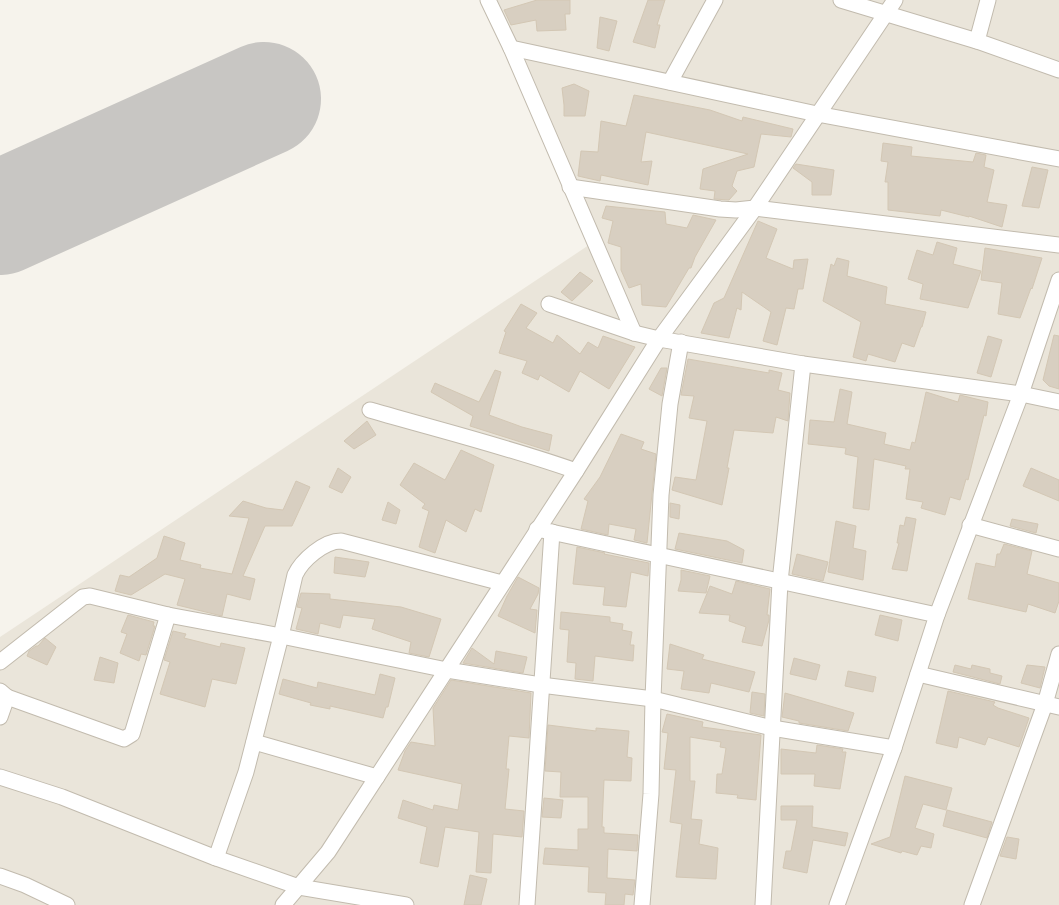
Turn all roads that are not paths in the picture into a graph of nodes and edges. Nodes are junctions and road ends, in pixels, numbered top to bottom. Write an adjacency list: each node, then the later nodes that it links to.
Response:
1 (488, 0): 8 (street)
2 (715, 0): 10 (street)
3 (841, 0): 6 (street)
4 (895, 0): 6 (street)
5 (988, 0): 7 (street)
6 (885, 15): 7 (street); 11 (street)
7 (977, 42): 9 (street)
8 (511, 48): 10 (street); 13 (street)
9 (1059, 70)
10 (670, 82): 11 (street)
11 (817, 114): 12 (street); 14 (street)
12 (1059, 159)
13 (570, 187): 14 (street); 18 (street)
14 (755, 208): 15 (street); 19 (street)
15 (1059, 245)
16 (1059, 280): 22 (street)
17 (549, 304): 18 (street)
18 (634, 333): 19 (street)
19 (659, 339): 20 (street); 25 (street)
20 (680, 342): 21 (street); 29 (street)
21 (803, 364): 22 (street); 30 (street)
22 (1021, 394): 23 (street); 26 (street)
23 (1059, 402)
24 (370, 410): 25 (street)
25 (576, 471): 27 (street)
26 (970, 525): 28 (street); 33 (street)
27 (545, 531): 29 (street); 31 (street); 39 (street)
28 (1059, 549)
29 (658, 556): 30 (street); 41 (street)
30 (780, 582): 33 (street); 44 (street)
31 (502, 583): 34 (street); 37 (street)
32 (168, 615): 34 (street); 36 (street); 40 (street)
33 (937, 615): 38 (street)
34 (281, 636): 37 (street); 45 (street)
35 (1059, 654): 42 (street)
36 (0, 662)
37 (447, 670): 39 (street); 48 (street)
38 (918, 674): 42 (street); 46 (street)
39 (541, 685): 41 (street); 55 (street)
40 (3, 694): 43 (street)
41 (653, 699): 44 (street); 56 (street)
42 (1052, 705): 59 (street)
43 (0, 717)
44 (772, 728): 46 (street); 57 (street)
45 (254, 742): 48 (street); 49 (street)
46 (894, 748): 58 (street)
47 (0, 777): 49 (street)
48 (377, 777): 51 (street)
49 (216, 858): 51 (street)
50 (0, 876): 52 (street)
51 (299, 887): 53 (street); 54 (street)
52 (67, 905)
53 (283, 905)
54 (406, 905)
55 (527, 905)
56 (642, 905)
57 (763, 905)
58 (837, 905)
59 (972, 905)

